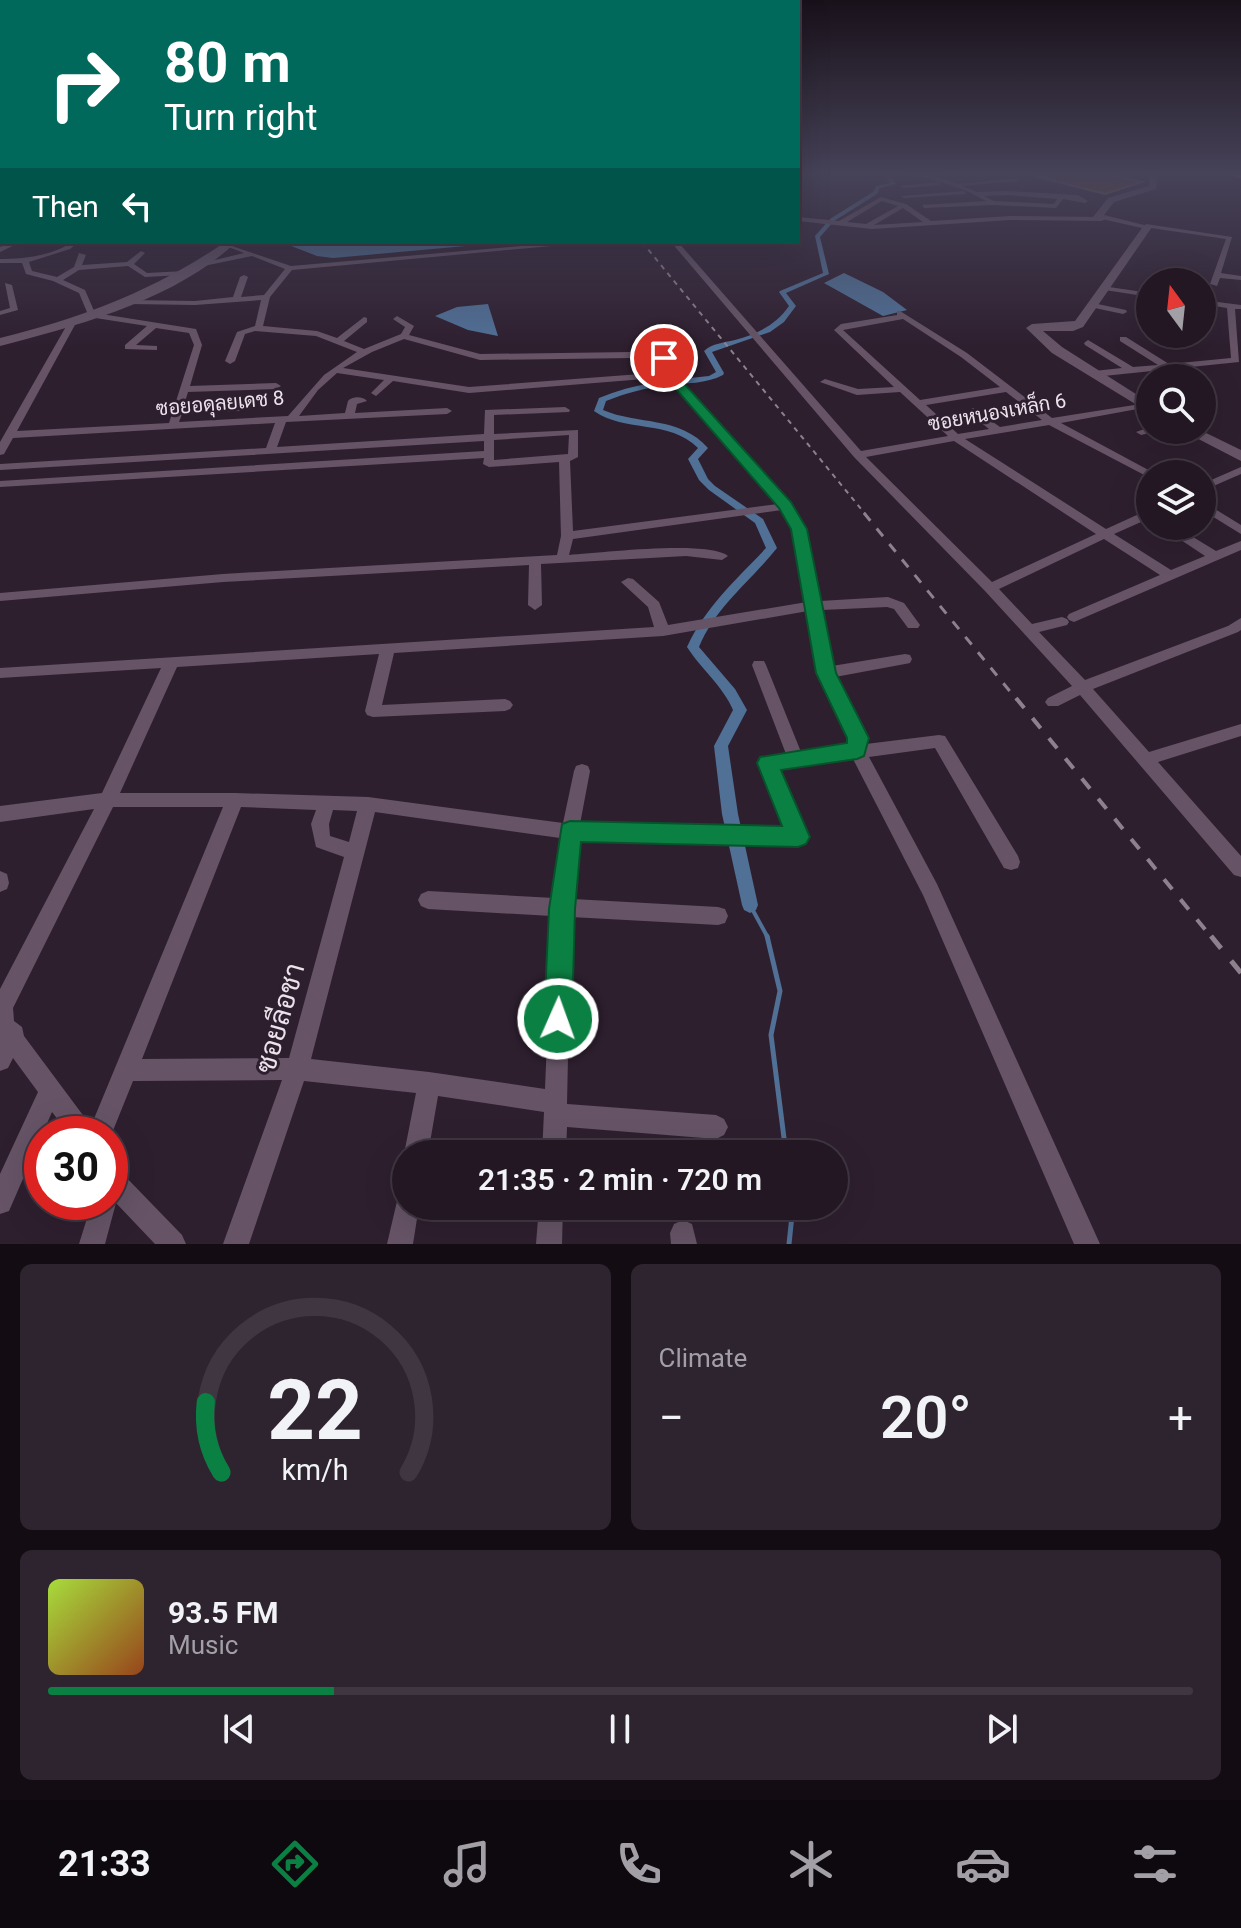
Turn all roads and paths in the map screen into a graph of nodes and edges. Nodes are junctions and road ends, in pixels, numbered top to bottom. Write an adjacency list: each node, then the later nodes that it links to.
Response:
1 (1140, 231): 26 (main road)
2 (1175, 231): 3 (street)
3 (1230, 238): 4 (street); 20 (street)
4 (1241, 239)
5 (73, 244): 14 (street)
6 (228, 244): 16 (main road)
7 (232, 244): 11 (street)
8 (569, 244): 18 (street)
9 (676, 244): 85 (street)
10 (141, 253): 15 (street)
11 (252, 254): 16 (street); 18 (street)
12 (82, 255): 17 (street)
13 (0, 261): 14 (street)
14 (25, 261): 24 (street)
15 (129, 264): 17 (street); 19 (street)
16 (194, 266): 19 (main road)
17 (77, 268): 24 (street)
18 (290, 268): 28 (street)
19 (182, 273): 30 (main road)
20 (1217, 275): 22 (street); 23 (street)
21 (244, 277): 29 (street)
22 (1216, 278)
23 (1241, 278)
24 (57, 280): 36 (street)
25 (8, 285): 35 (street)
26 (1105, 288): 27 (street); 32 (main road)
27 (1136, 293)
28 (266, 297): 29 (street); 41 (street)
29 (236, 300): 30 (street)
30 (129, 302): 36 (main road)
31 (1216, 304): 33 (street)
32 (1093, 305): 34 (street); 55 (main road)
33 (1236, 307): 51 (street)
34 (1123, 312)
35 (0, 313)
36 (92, 315): 39 (main road); 40 (street)
37 (397, 319): 42 (street)
38 (364, 320): 44 (street)
39 (72, 323): 45 (main road); 78 (street)
40 (155, 324): 47 (street); 60 (street)
41 (259, 327): 44 (street); 49 (street)
42 (404, 336): 48 (street, ซอยอดุลยเดช 8); 57 (street)
43 (1123, 339): 50 (street)
44 (340, 340): 48 (street)
45 (0, 342)
46 (1088, 343): 53 (street)
47 (154, 348)
48 (362, 351): 52 (street, ซอยอดุลยเดช 8)
49 (230, 361)
50 (1163, 364)
51 (1197, 364)
52 (335, 370): 56 (street); 74 (street, ซอยอดุลยเดช 8)
53 (1131, 370): 54 (street); 55 (street)
54 (1136, 370)
55 (1094, 374): 65 (main road)
56 (391, 378): 57 (street); 63 (street)
57 (675, 379): 97 (street)
58 (825, 382): 61 (street)
59 (276, 386): 60 (street)
60 (183, 389): 70 (street)
61 (902, 389): 62 (street); 66 (street)
62 (1008, 389): 66 (street); 75 (street)
63 (376, 393)
64 (362, 401): 73 (street)
65 (1136, 401)
66 (918, 403): 80 (street)
67 (239, 408): 70 (street)
68 (1136, 408): 75 (street, ซอยหนองเหล็ก 6)
69 (565, 410): 79 (street)
70 (177, 411): 76 (street)
71 (447, 411): 73 (street)
72 (973, 411): 77 (street)
73 (349, 416): 74 (street)
74 (286, 419): 76 (street, ซอยอดุลยเดช 8); 82 (street)
75 (1050, 421): 77 (street, ซอยหนองเหล็ก 6); 91 (street)
76 (173, 425): 78 (street, ซอยอดุลยเดช 8)
77 (997, 430): 80 (street, ซอยหนองเหล็ก 6)
78 (10, 435): 83 (street)
79 (487, 438): 82 (street); 84 (street); 88 (street)
80 (956, 438): 85 (street, ซอยหนองเหล็ก 6); 101 (street)
81 (1216, 444): 86 (main road)
82 (270, 451): 87 (street)
83 (0, 452)
84 (488, 454): 88 (street); 93 (street)
85 (858, 455): 111 (street)
86 (1241, 456)
87 (169, 457): 89 (street); 93 (street)
88 (564, 458): 102 (street)
89 (50, 464): 90 (street); 94 (street)
90 (0, 467)
91 (1136, 467)
92 (1241, 470): 95 (street)
93 (159, 474): 94 (street)
94 (37, 482): 96 (street)
95 (1216, 482)
96 (0, 484)
97 (786, 506): 102 (street); 114 (street)
98 (1216, 514): 100 (street)
99 (1136, 521): 101 (street)
100 (1241, 530)
101 (1105, 534): 109 (street); 111 (street)
102 (567, 536): 107 (street)
103 (1189, 540): 106 (street)
104 (1241, 545): 106 (street)
105 (722, 556): 107 (street)
106 (1215, 556): 109 (street)
107 (562, 560): 108 (street)
108 (535, 562): 112 (street); 113 (street)
109 (1169, 575): 117 (street)
110 (628, 582): 118 (street)
111 (990, 588): 117 (street)
112 (0, 597)
113 (535, 605)
114 (812, 606): 116 (street); 118 (street); 124 (street)
115 (1241, 623): 125 (street)
116 (913, 625)
117 (1028, 630): 125 (street)
118 (663, 631): 119 (street)
119 (388, 648): 121 (street); 127 (street)
120 (905, 659): 124 (street)
121 (171, 663): 123 (street); 133 (street)
122 (759, 665): 130 (street)
123 (0, 673)
124 (826, 673): 129 (street)
125 (1079, 689): 126 (street); 131 (street)
126 (1053, 702)
127 (505, 705)
128 (1241, 730): 131 (street)
129 (857, 750): 130 (street); 141 (street); 168 (street)
130 (796, 759): 138 (street)
131 (1144, 760): 140 (street)
132 (582, 771): 138 (street)
133 (108, 800): 134 (street); 137 (street); 145 (street)
134 (235, 800): 135 (street); 149 (street)
135 (327, 802): 136 (street); 139 (street)
136 (368, 804): 138 (street); 139 (street, ซอยลือชา)
137 (0, 814)
138 (570, 832): 143 (street)
139 (355, 851): 148 (street, ซอยลือชา)
140 (1237, 860)
141 (1011, 862)
142 (428, 900): 143 (street)
143 (562, 909): 144 (street); 152 (street)
144 (718, 916)
145 (1, 1007): 146 (street)
146 (14, 1035): 147 (street); 151 (street)
147 (0, 1060)
148 (297, 1069): 149 (street); 150 (street); 165 (street, ซอยลือชา)
149 (128, 1070): 154 (street)
150 (429, 1083): 152 (street); 156 (street)
151 (50, 1091): 153 (street); 159 (street)
152 (556, 1108): 155 (street); 157 (street)
153 (69, 1116)
154 (108, 1116)
155 (716, 1127)
156 (419, 1140)
157 (555, 1140)
158 (128, 1199): 164 (street)
159 (0, 1202)
160 (99, 1220): 163 (street)
161 (404, 1220): 166 (street)
162 (550, 1220): 167 (street)
163 (92, 1244)
164 (173, 1244)
165 (236, 1244)
166 (400, 1244)
167 (549, 1244)
168 (1087, 1244)

